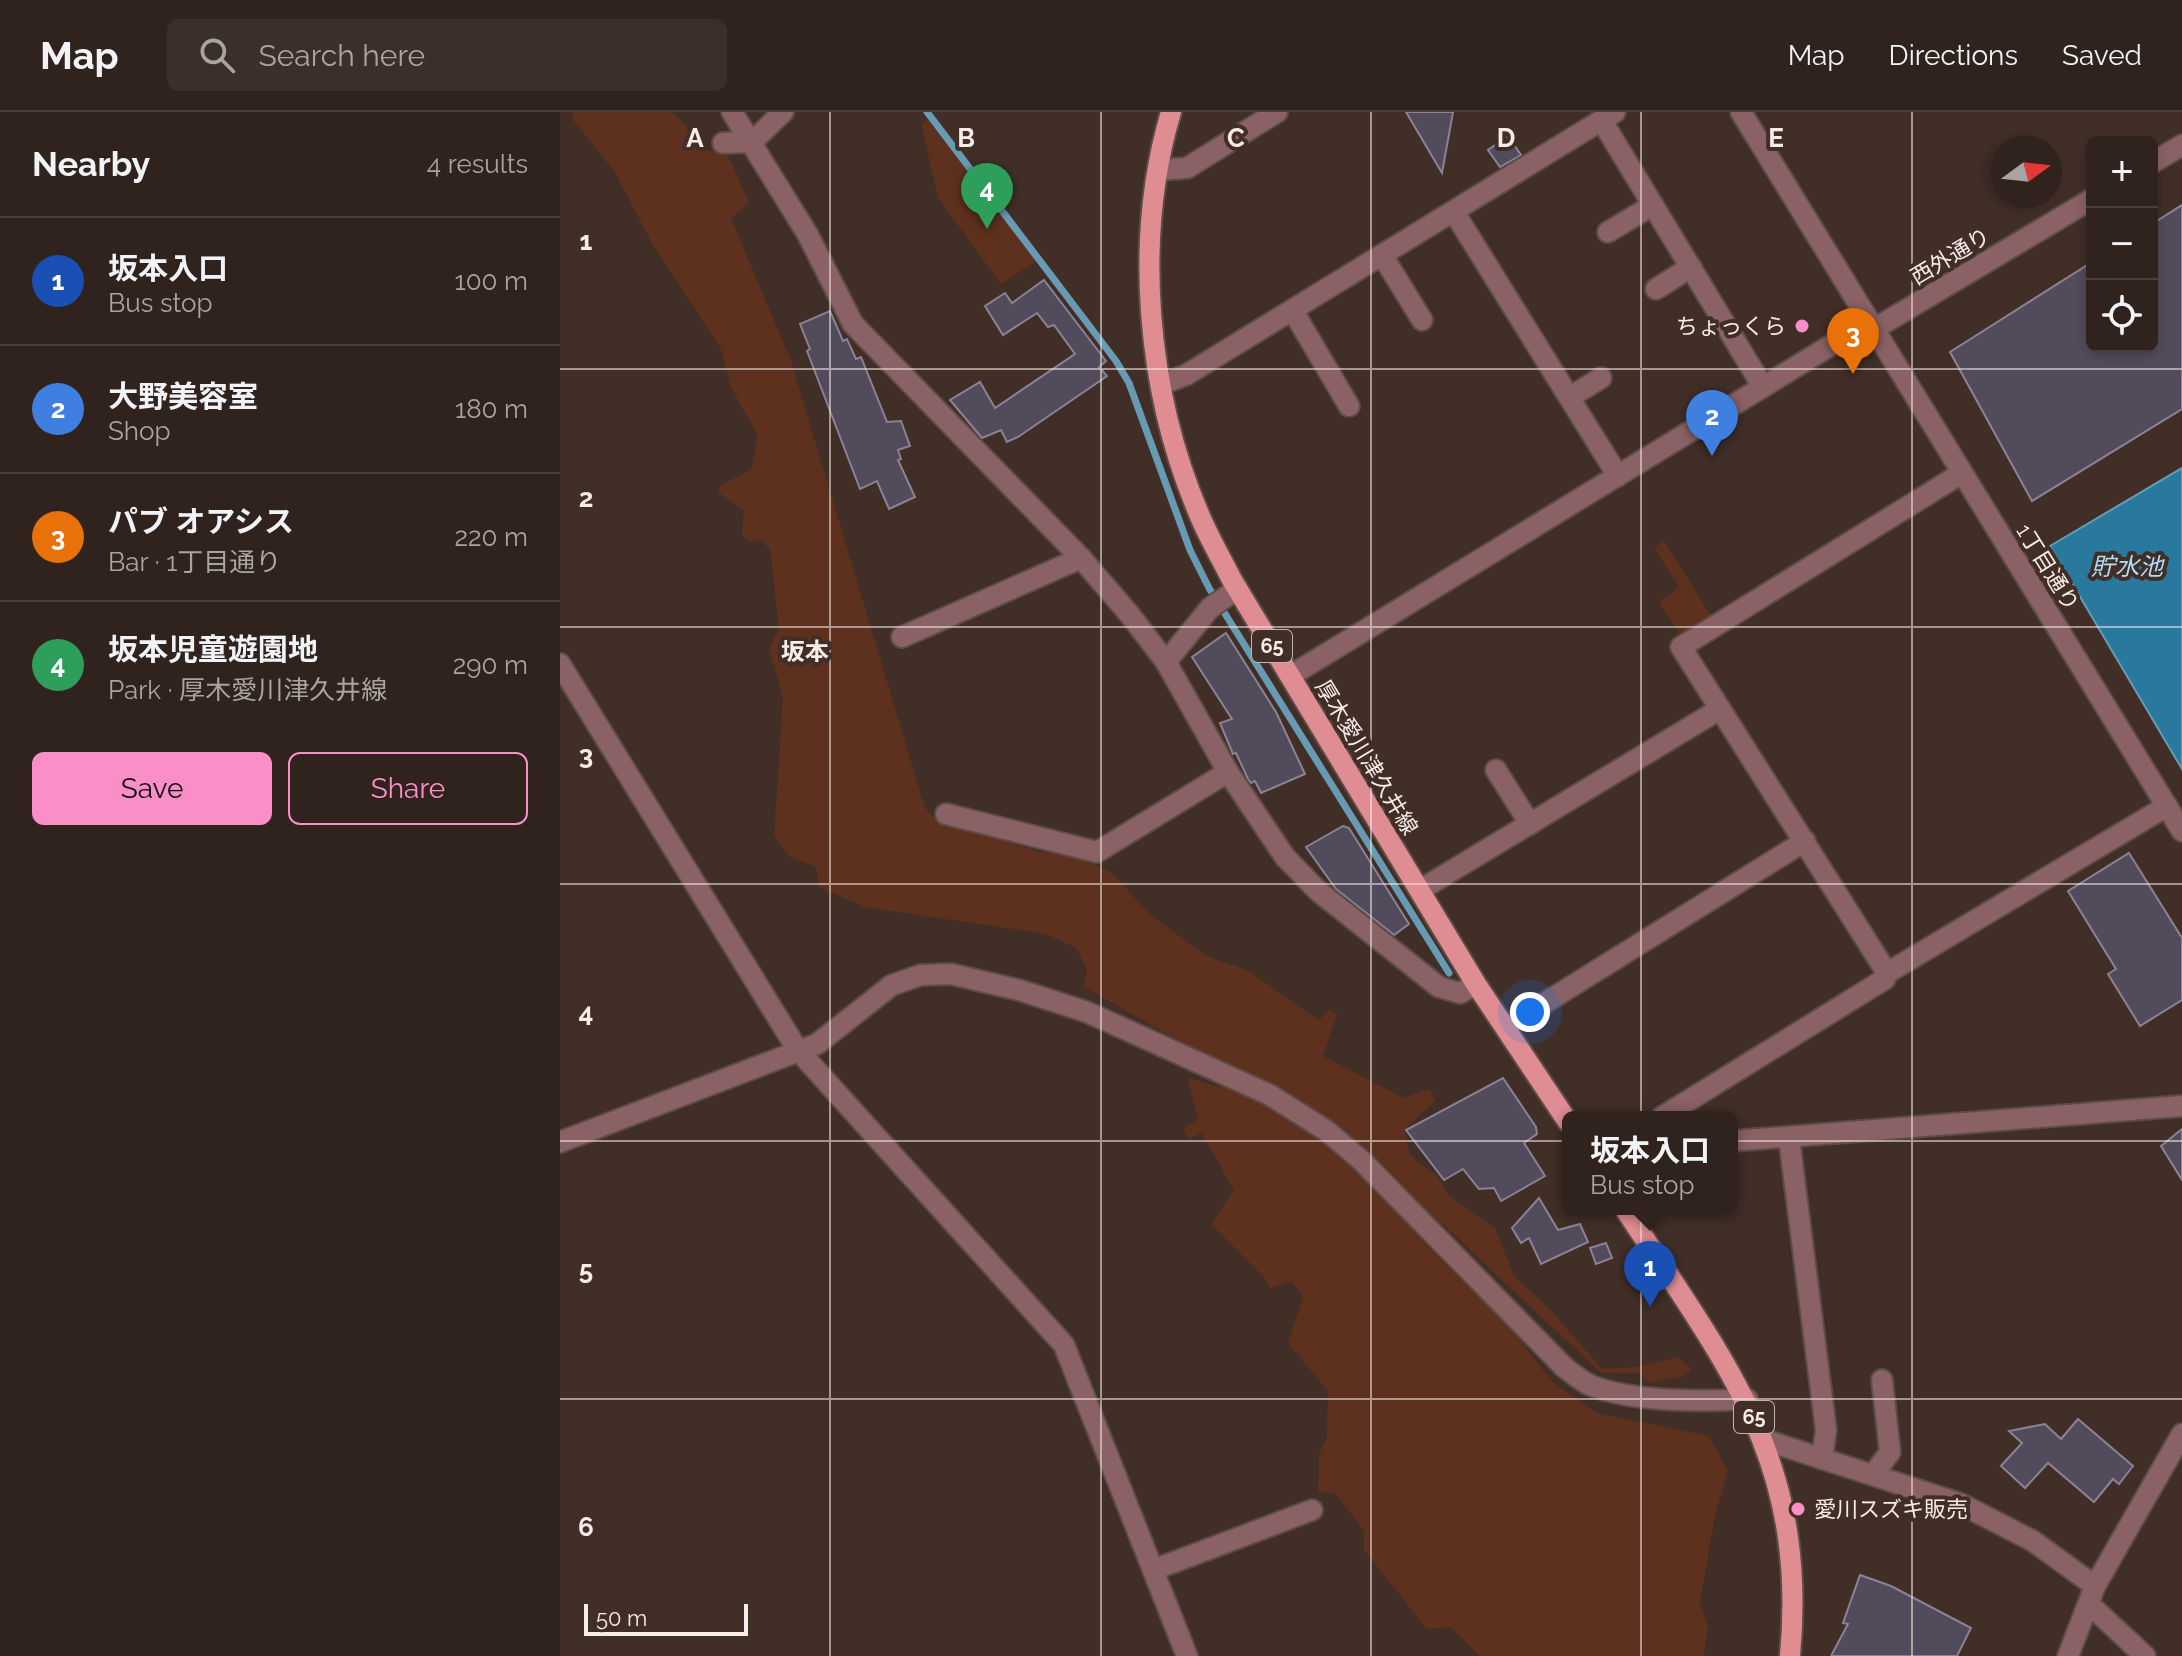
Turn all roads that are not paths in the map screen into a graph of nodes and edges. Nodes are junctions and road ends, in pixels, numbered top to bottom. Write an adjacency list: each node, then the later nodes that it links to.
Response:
1 (732, 112): 7 (street)
2 (783, 112): 7 (street)
3 (1171, 112): 11 (main road, 厚木愛川津久井線 / 65)
4 (1277, 112): 11 (street)
5 (1741, 112): 21 (street, 1丁目通り)
6 (1599, 117): 13 (street); 14 (street)
7 (752, 142): 8 (street); 29 (street)
8 (723, 143)
9 (2182, 145): 10 (street)
10 (2158, 159)
11 (1159, 170): 23 (main road, 厚木愛川津久井線 / 65)
12 (2086, 202): 21 (street, 西外通り)
13 (1653, 205): 15 (street); 17 (street)
14 (1454, 212): 16 (street); 25 (street)
15 (1608, 232)
16 (1382, 255): 19 (street); 20 (street)
17 (1691, 267): 18 (street); 24 (street)
18 (1656, 289)
19 (1293, 311): 23 (street); 26 (street)
20 (1422, 320)
21 (1871, 326): 24 (street, 西外通り); 27 (street, 1丁目通り)
22 (1601, 378): 25 (street)
23 (1162, 384): 30 (main road, 厚木愛川津久井線 / 65)
24 (1763, 387): 28 (street, 西外通り)
25 (1570, 397): 28 (street)
26 (1349, 406)
27 (1962, 473): 35 (street); 38 (street, 1丁目通り)
28 (1618, 476): 34 (street, 西外通り)
29 (1081, 558): 31 (street); 32 (street)
30 (1226, 597): 32 (street); 34 (main road, 厚木愛川津久井線 / 65)
31 (902, 637)
32 (1166, 662): 37 (street)
33 (560, 664): 47 (street)
34 (1290, 676): 43 (main road, 厚木愛川津久井線 / 65)
35 (1720, 709): 40 (street); 42 (street)
36 (1496, 770): 40 (street)
37 (1228, 772): 39 (street); 45 (street)
38 (2174, 806): 41 (street, 1丁目通り); 44 (street)
39 (946, 814)
40 (1530, 824): 43 (street)
41 (2182, 831)
42 (1805, 841): 44 (street); 46 (street)
43 (1420, 890): 45 (main road, 厚木愛川津久井線 / 65)
44 (1887, 973): 49 (street)
45 (1476, 984): 46 (main road, 厚木愛川津久井線 / 65)
46 (1506, 1027): 50 (main road, 厚木愛川津久井線 / 65)
47 (797, 1049): 53 (street); 56 (street); 63 (street)
48 (2182, 1106): 51 (street)
49 (1672, 1111)
50 (1562, 1113)
51 (1789, 1138): 52 (street); 60 (street)
52 (1738, 1141)
53 (560, 1142)
54 (1629, 1215): 56 (main road, 65)
55 (1882, 1380): 61 (street)
56 (1747, 1399): 58 (main road, 65)
57 (2182, 1434): 59 (street)
58 (1765, 1440): 60 (street); 66 (main road, 65)
59 (2177, 1456): 64 (street)
60 (1822, 1459): 61 (street)
61 (1873, 1475): 64 (street)
62 (1312, 1510): 63 (street)
63 (1153, 1570): 65 (street)
64 (2092, 1596): 67 (street); 68 (street)
65 (1187, 1656)
66 (1790, 1656)
67 (2068, 1656)
68 (2145, 1656)

